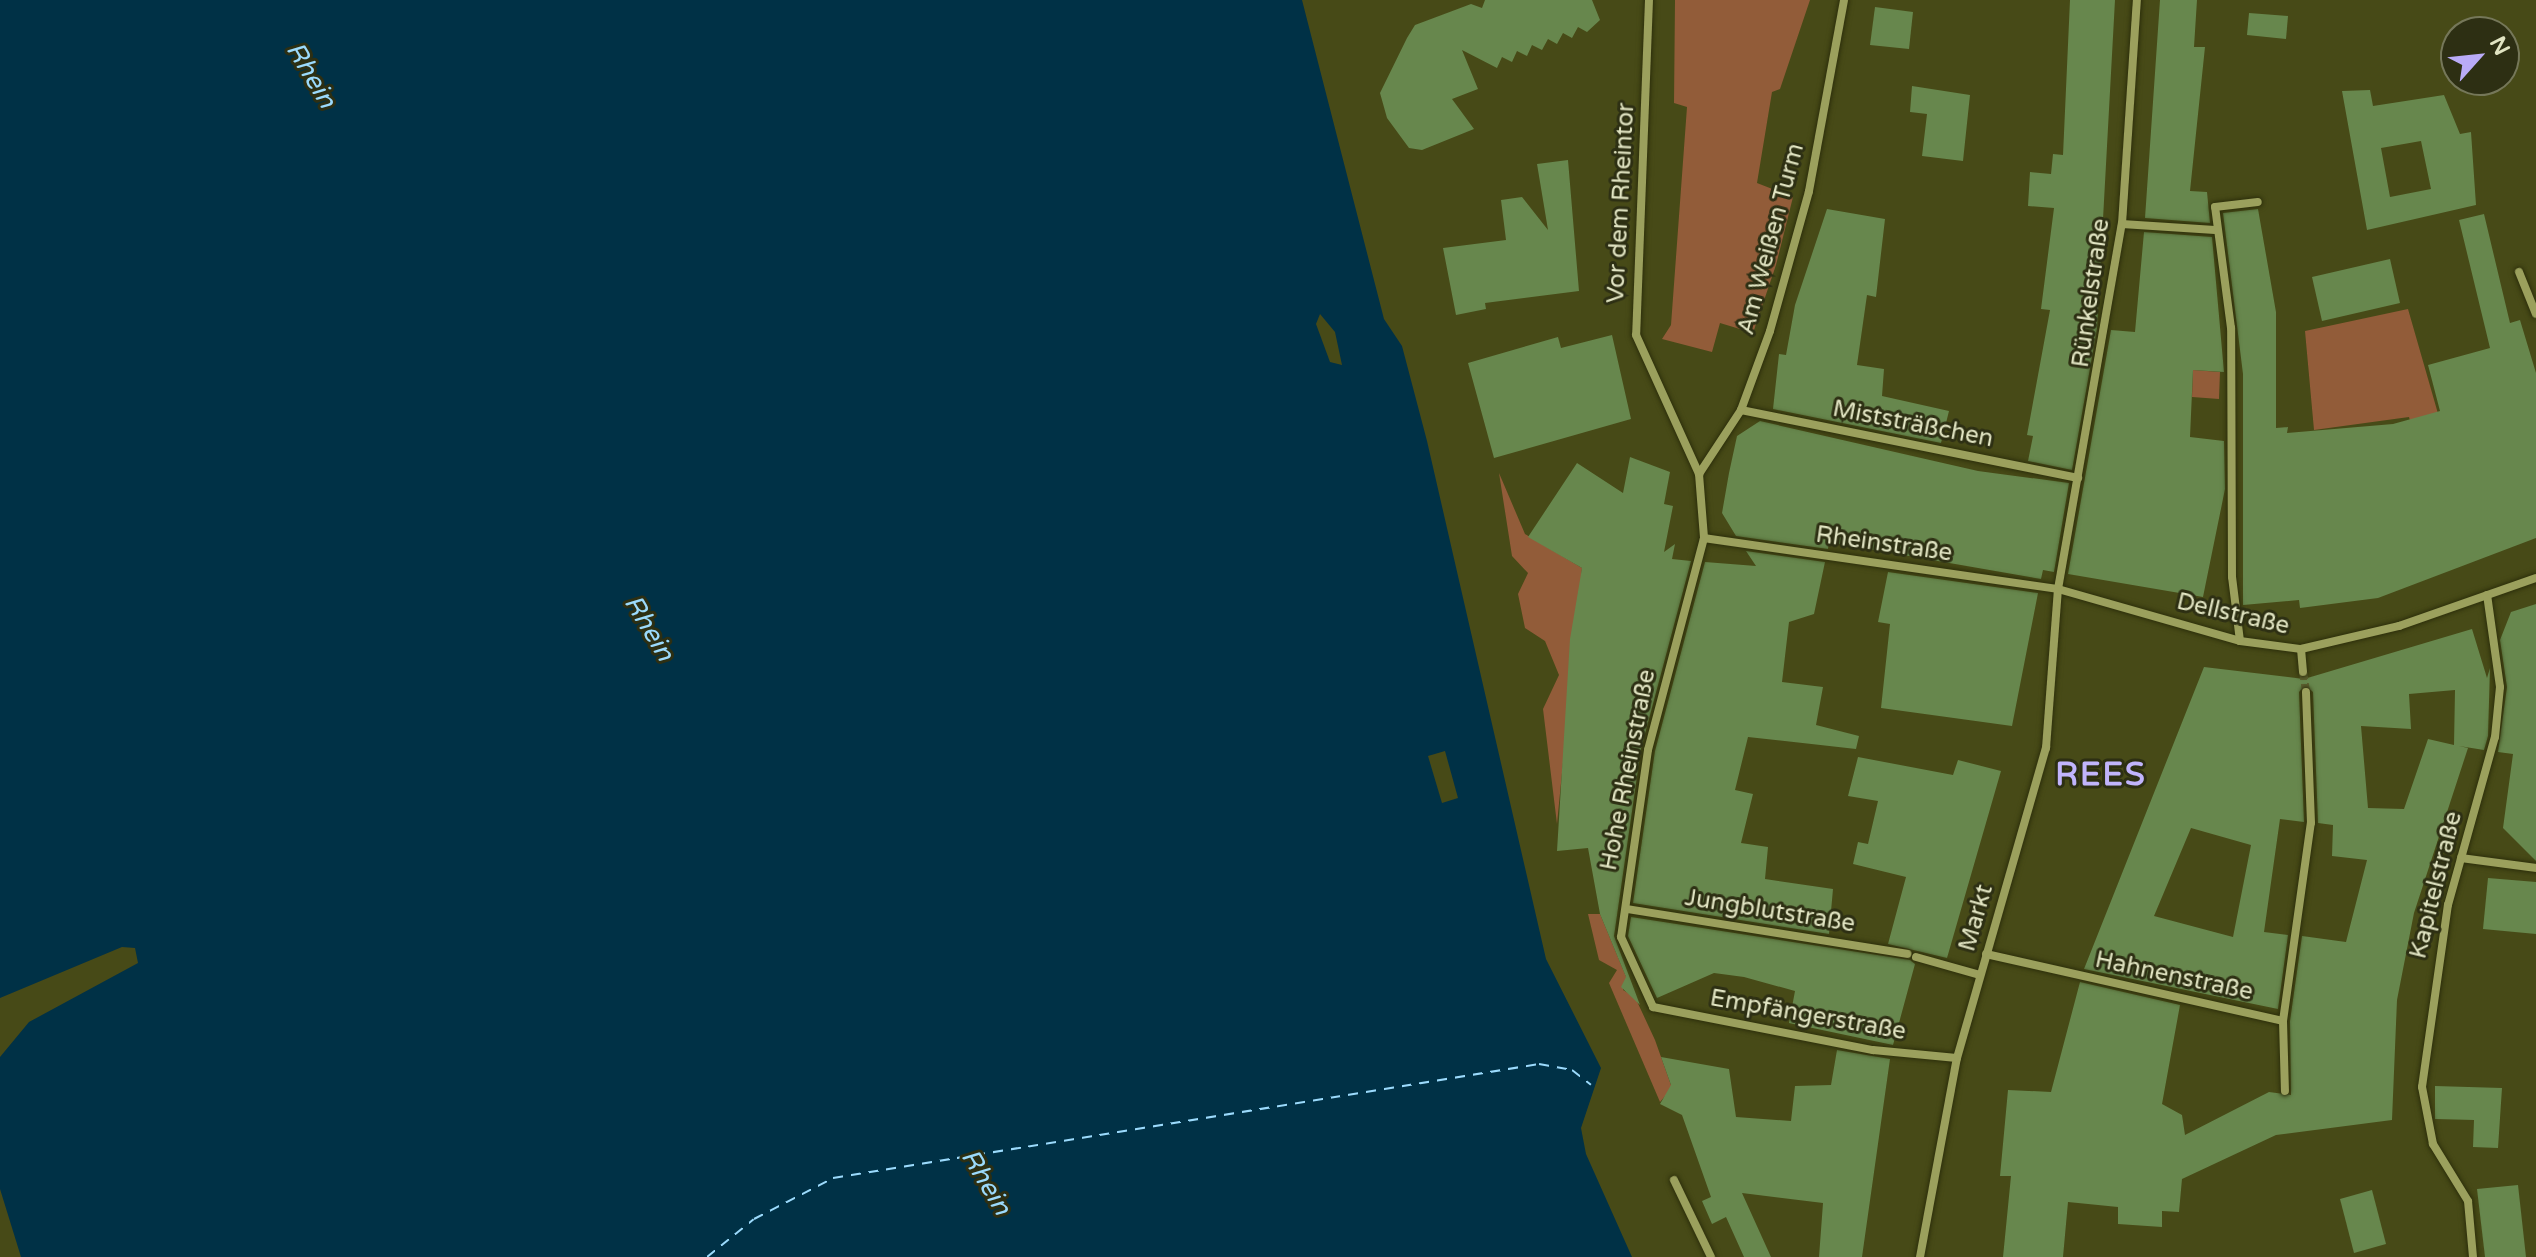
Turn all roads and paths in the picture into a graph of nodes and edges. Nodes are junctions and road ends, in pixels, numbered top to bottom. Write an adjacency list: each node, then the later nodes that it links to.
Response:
1 (1649, 0): 10 (street, Vor dem Rheintor)
2 (1844, 0): 9 (street, Am Weißen Turm)
3 (2137, 0): 5 (street, Rünkelstraße)
4 (2258, 202): 6 (street)
5 (2122, 224): 6 (street); 11 (street, Rünkelstraße)
6 (2215, 230): 16 (street)
7 (2519, 272): 8 (street)
8 (2536, 314)
9 (1741, 410): 10 (street, Am Weißen Turm); 11 (street, Miststräßchen)
10 (1699, 474): 12 (street, Vor dem Rheintor)
11 (2078, 478): 14 (street, Rünkelstraße)
12 (1704, 538): 14 (street, Rheinstraße); 22 (street, Hohe Rheinstraße)
13 (2536, 578): 15 (street, Dellstraße)
14 (2058, 589): 16 (street, Dellstraße); 23 (street, Markt)
15 (2487, 595): 17 (street, Dellstraße); 20 (street, Kapitelstraße)
16 (2240, 641): 17 (street, Dellstraße)
17 (2301, 649): 18 (street)
18 (2303, 672)
19 (2306, 692): 26 (street)
20 (2461, 858): 21 (street); 32 (street, Kapitelstraße)
21 (2536, 868)
22 (1627, 909): 24 (street, Jungblutstraße); 25 (street, Hohe Rheinstraße)
23 (1986, 954): 24 (street, Markt); 26 (street, Hahnenstraße)
24 (1980, 975): 27 (street, Markt)
25 (1653, 1007): 27 (street, Empfängerstraße)
26 (2283, 1021): 28 (street)
27 (1957, 1058): 31 (street, Markt)
28 (2285, 1091)
29 (1674, 1180): 30 (street)
30 (1711, 1257)
31 (1920, 1257)
32 (2473, 1257)

